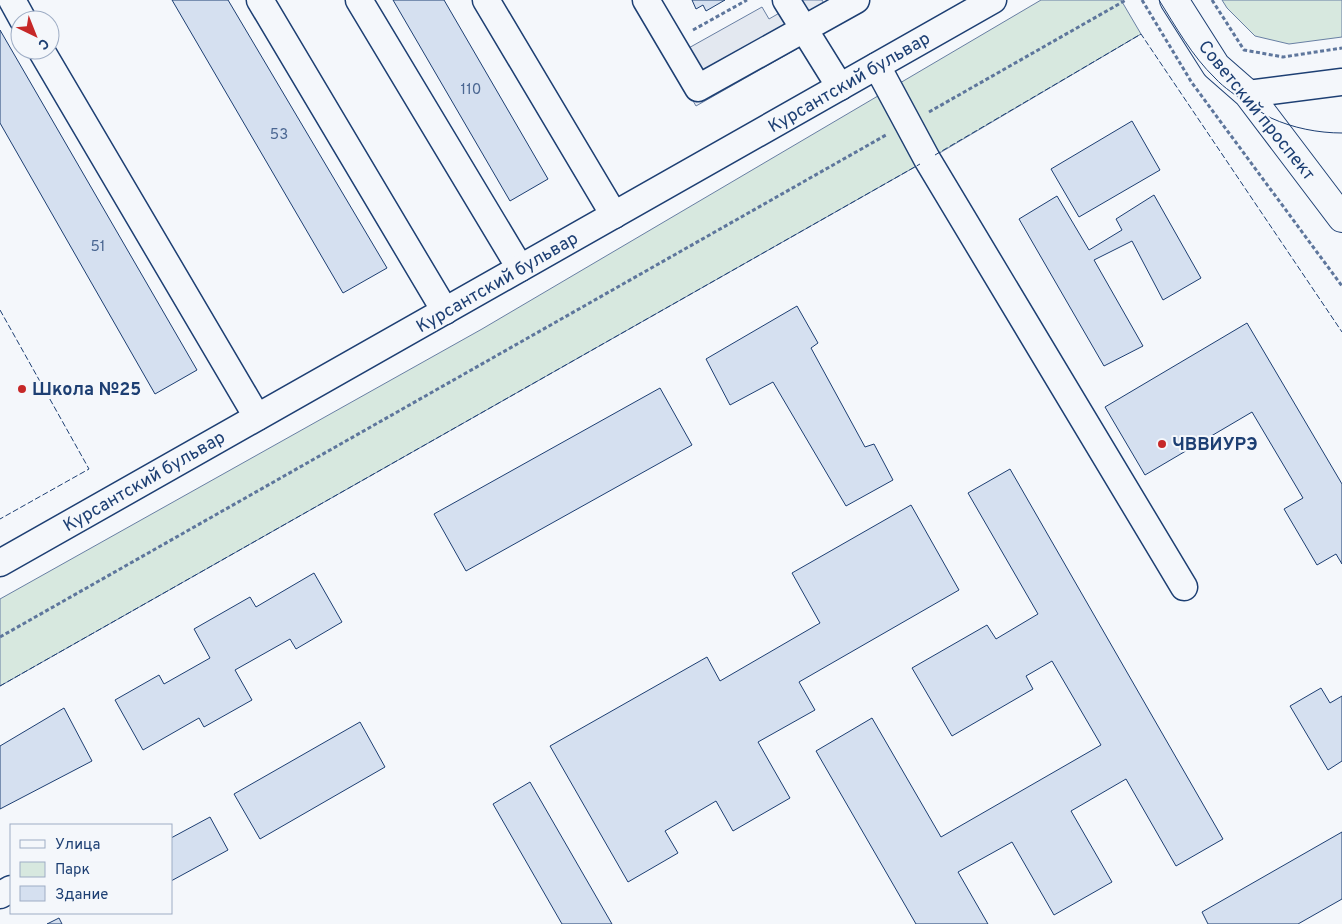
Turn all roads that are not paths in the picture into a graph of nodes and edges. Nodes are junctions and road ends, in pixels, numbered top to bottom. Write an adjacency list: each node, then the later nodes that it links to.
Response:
1 (260, 0): 18 (street)
2 (359, 0): 17 (street)
3 (486, 0): 15 (street)
4 (646, 0): 9 (street)
5 (786, 0): 9 (street)
6 (856, 0): 9 (street)
7 (993, 0): 11 (street, Курсантский бульвар)
8 (1174, 0): 14 (main road, Советский проспект)
9 (804, 29): 13 (street)
10 (47, 60): 19 (street)
11 (877, 66): 13 (street, Курсантский бульвар); 21 (street)
12 (1342, 82): 14 (street)
13 (840, 87): 15 (street, Курсантский бульвар)
14 (1248, 94): 16 (main road, Советский проспект)
15 (614, 215): 17 (street, Курсантский бульвар)
16 (1342, 218)
17 (520, 268): 18 (street, Курсантский бульвар)
18 (445, 311): 19 (street, Курсантский бульвар)
19 (257, 417): 20 (street, Курсантский бульвар)
20 (0, 563)
21 (1184, 587)

